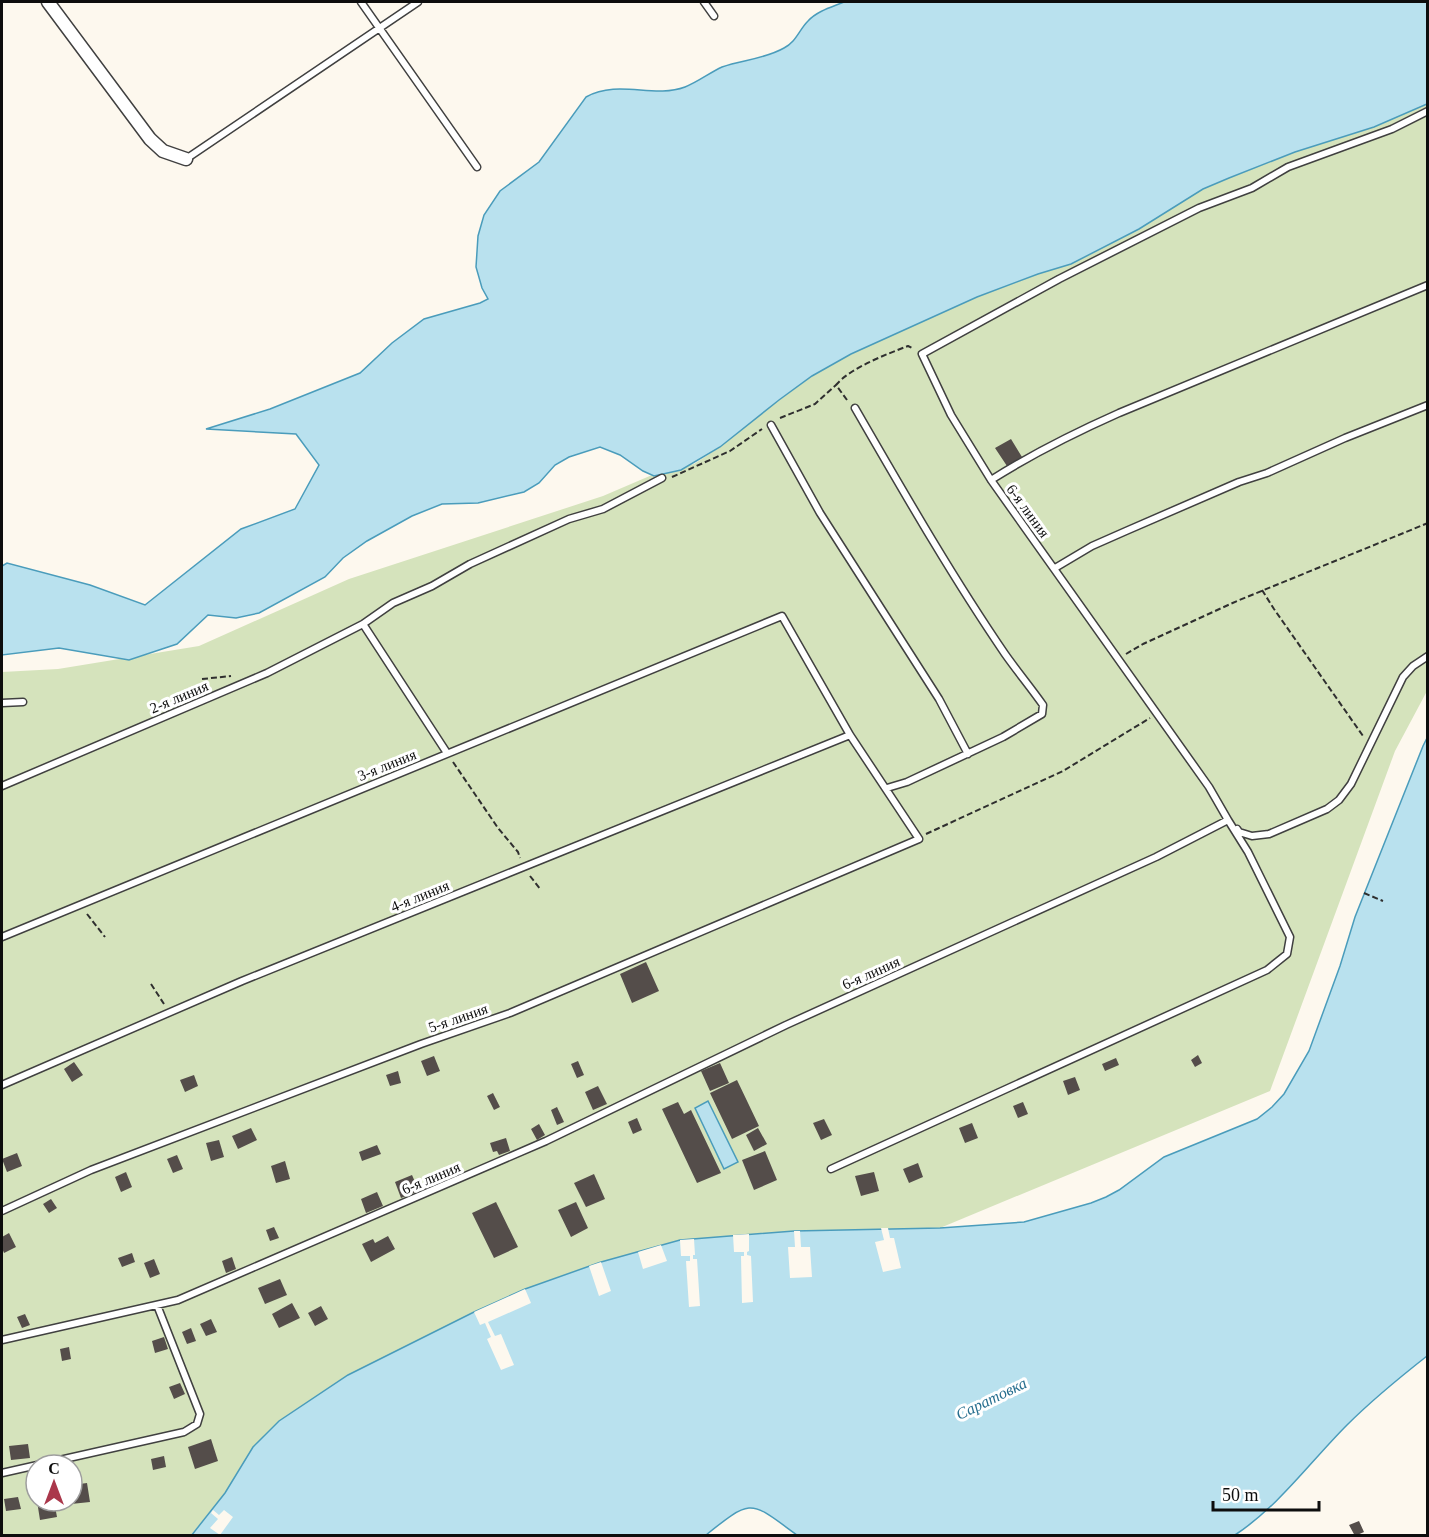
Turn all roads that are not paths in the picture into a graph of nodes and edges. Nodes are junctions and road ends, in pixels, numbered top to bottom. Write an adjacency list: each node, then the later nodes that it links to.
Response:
1 (48, 2): 8 (street)
2 (361, 2): 6 (lane)
3 (418, 2): 6 (lane)
4 (704, 2): 5 (lane)
5 (714, 16)
6 (380, 28): 8 (lane); 9 (lane)
7 (1428, 111): 15 (lane, 6-я линия)
8 (186, 159)
9 (477, 168)
10 (1428, 285): 15 (lane)
11 (1428, 405): 16 (lane)
12 (855, 408): 23 (lane)
13 (771, 424): 23 (lane)
14 (662, 478): 17 (lane, 2-я линия)
15 (991, 480): 16 (lane, 6-я линия)
16 (1055, 568): 26 (lane, 6-я линия)
17 (363, 624): 22 (lane); 24 (lane, 2-я линия)
18 (1428, 656): 26 (lane)
19 (23, 702): 20 (lane)
20 (2, 704)
21 (850, 735): 22 (lane, 3-я линия); 25 (lane); 28 (lane, 4-я линия)
22 (447, 753): 27 (lane, 3-я линия)
23 (968, 754): 25 (lane)
24 (2, 786)
25 (887, 788): 30 (lane, 5-я линия)
26 (1228, 820): 29 (lane); 31 (lane, 6-я линия)
27 (2, 937)
28 (2, 1085)
29 (831, 1169)
30 (2, 1211)
31 (157, 1305): 32 (lane, 6-я линия); 33 (lane)
32 (2, 1340)
33 (2, 1473)

